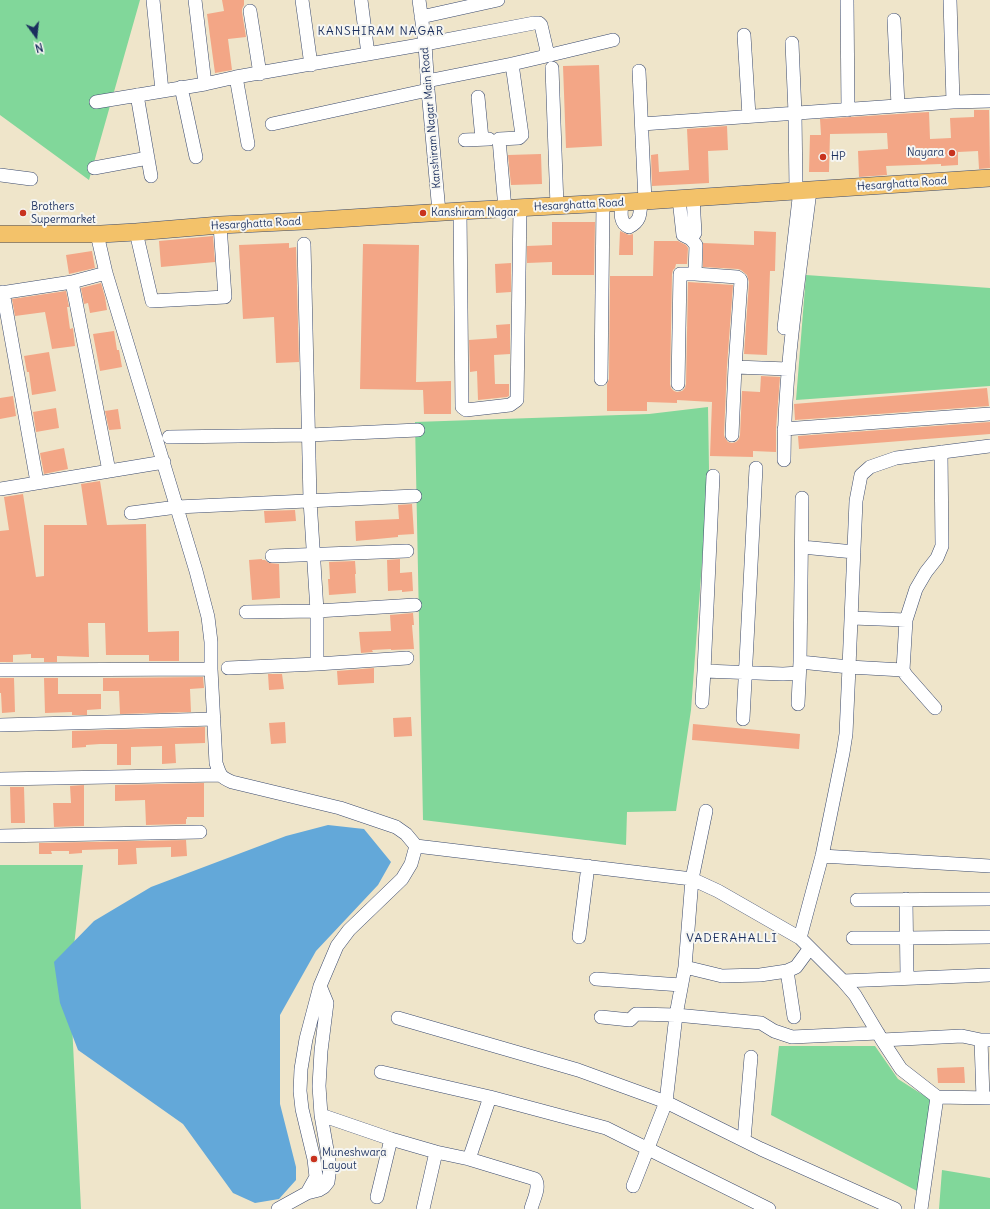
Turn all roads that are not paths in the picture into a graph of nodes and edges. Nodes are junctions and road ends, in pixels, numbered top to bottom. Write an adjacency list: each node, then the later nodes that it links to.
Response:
1 (153, 0): 27 (street)
2 (195, 0): 24 (street)
3 (302, 0): 19 (street)
4 (360, 0): 16 (street)
5 (419, 0): 10 (street, Kanshiram Nagar Main Road)
6 (498, 0): 10 (street)
7 (847, 0): 34 (street)
8 (950, 0): 32 (street)
9 (250, 11): 22 (street)
10 (421, 17): 15 (street, Kanshiram Nagar Main Road)
11 (894, 20): 33 (street)
12 (744, 35): 36 (street)
13 (613, 40): 17 (street)
14 (792, 43): 35 (street)
15 (425, 44): 16 (street); 17 (street); 25 (street, Kanshiram Nagar Main Road)
16 (368, 54): 19 (street)
17 (542, 57): 18 (street)
18 (512, 64): 25 (street); 40 (street)
19 (311, 65): 22 (street)
20 (552, 68): 55 (street)
21 (639, 71): 38 (street)
22 (260, 74): 23 (street)
23 (236, 77): 24 (street); 42 (street)
24 (205, 84): 26 (street)
25 (428, 86): 37 (street); 58 (street, Kanshiram Nagar Main Road)
26 (181, 87): 27 (street); 43 (street)
27 (162, 91): 28 (street)
28 (137, 95): 31 (street); 44 (street)
29 (478, 97): 39 (street)
30 (990, 101): 32 (street)
31 (96, 102)
32 (953, 102): 33 (street)
33 (898, 106): 34 (street)
34 (848, 110): 35 (street)
35 (795, 113): 36 (street); 50 (street)
36 (749, 116): 38 (street)
37 (272, 124)
38 (642, 124): 52 (street)
39 (482, 139): 40 (street); 41 (street)
40 (499, 139): 56 (street)
41 (465, 140)
42 (248, 144)
43 (196, 157)
44 (148, 158): 45 (street); 47 (street)
45 (94, 168)
46 (0, 175): 49 (street)
47 (151, 176)
48 (990, 178): 50 (main road, Hesarghatta Road)
49 (32, 179)
50 (802, 190): 51 (main road, Hesarghatta Road); 69 (street)
51 (686, 198): 52 (main road, Hesarghatta Road); 65 (street)
52 (643, 201): 53 (main road, Hesarghatta Road); 53 (street)
53 (622, 202): 54 (main road, Hesarghatta Road)
54 (603, 204): 55 (main road, Hesarghatta Road); 70 (street)
55 (557, 206): 56 (main road, Hesarghatta Road)
56 (513, 208): 57 (main road, Hesarghatta Road); 57 (street)
57 (460, 210): 58 (main road, Hesarghatta Road)
58 (439, 212): 59 (main road, Hesarghatta Road)
59 (220, 225): 60 (main road, Hesarghatta Road); 60 (street)
60 (136, 232): 62 (main road, Hesarghatta Road)
61 (0, 234): 62 (main road, Hesarghatta Road)
62 (97, 234): 64 (street)
63 (304, 244): 75 (street)
64 (106, 273): 66 (street); 81 (street)
65 (695, 274): 68 (street); 71 (street)
66 (72, 282): 67 (street); 83 (street)
67 (1, 293): 85 (street)
68 (735, 367): 69 (street); 76 (street)
69 (784, 368): 73 (street)
70 (601, 379)
71 (678, 384)
72 (990, 414): 73 (street)
73 (784, 429): 80 (street)
74 (418, 430): 75 (street)
75 (309, 435): 77 (street); 89 (street)
76 (732, 435)
77 (169, 437)
78 (990, 446): 79 (street)
79 (941, 452): 94 (street); 101 (street)
80 (784, 460)
81 (164, 462): 83 (street); 90 (street)
82 (756, 468): 111 (street)
83 (109, 471): 85 (street)
84 (713, 476): 110 (street)
85 (37, 482): 86 (street)
86 (0, 488)
87 (415, 496): 89 (street)
88 (802, 498): 92 (street)
89 (310, 500): 90 (street); 95 (street)
90 (177, 508): 91 (street); 107 (street)
91 (132, 513)
92 (802, 547): 94 (street); 106 (street)
93 (407, 551): 95 (street)
94 (854, 552): 100 (street)
95 (314, 555): 96 (street); 98 (street)
96 (272, 556)
97 (416, 605): 98 (street)
98 (316, 611): 99 (street); 103 (street)
99 (246, 612)
100 (852, 618): 101 (street); 104 (street)
101 (906, 620): 109 (street)
102 (407, 658): 103 (street)
103 (318, 664): 105 (street)
104 (849, 667): 106 (street); 109 (street); 124 (street)
105 (228, 668)
106 (800, 668): 111 (street); 113 (street)
107 (211, 669): 108 (street); 116 (street)
108 (0, 670)
109 (903, 670): 114 (street)
110 (704, 671): 111 (street); 112 (street)
111 (746, 672): 115 (street)
112 (702, 702)
113 (798, 704)
114 (935, 708)
115 (743, 719)
116 (214, 720): 117 (street); 118 (street)
117 (0, 725)
118 (220, 775): 119 (street); 123 (street)
119 (0, 779)
120 (706, 811): 127 (street)
121 (200, 832): 122 (street)
122 (0, 836)
123 (416, 846): 125 (street); 144 (street)
124 (822, 856): 126 (street); 133 (street)
125 (588, 866): 127 (street); 131 (street)
126 (990, 866)
127 (692, 879): 133 (street); 137 (street)
128 (906, 899): 129 (street); 130 (street); 135 (street)
129 (990, 899)
130 (857, 900)
131 (579, 937)
132 (990, 937): 135 (street)
133 (800, 938): 136 (street)
134 (853, 938): 135 (street)
135 (906, 938): 140 (street)
136 (810, 948): 138 (street); 142 (street)
137 (685, 967): 138 (street); 143 (street)
138 (787, 971): 147 (street)
139 (990, 976): 140 (street)
140 (907, 978): 142 (street)
141 (596, 979): 143 (street)
142 (843, 981): 149 (street)
143 (681, 985): 145 (street)
144 (320, 986): 157 (street); 164 (street)
145 (676, 1015): 146 (street); 149 (street); 156 (street)
146 (601, 1017)
147 (794, 1017)
148 (398, 1018): 156 (street)
149 (880, 1036): 150 (street); 154 (street)
150 (986, 1040): 155 (street)
151 (751, 1057): 159 (street)
152 (381, 1072): 153 (street)
153 (490, 1097): 160 (street); 162 (street)
154 (937, 1097): 155 (street); 171 (street)
155 (987, 1098)
156 (666, 1102): 159 (street); 160 (street)
157 (321, 1115): 158 (street); 164 (street)
158 (391, 1139): 161 (street); 165 (street)
159 (744, 1140): 170 (street)
160 (648, 1149): 163 (street); 169 (street)
161 (436, 1152): 162 (street); 167 (street)
162 (469, 1158): 168 (street)
163 (633, 1186)
164 (307, 1193): 166 (street)
165 (377, 1197)
166 (278, 1209)
167 (423, 1209)
168 (530, 1209)
169 (769, 1209)
170 (895, 1209)
171 (921, 1209)

